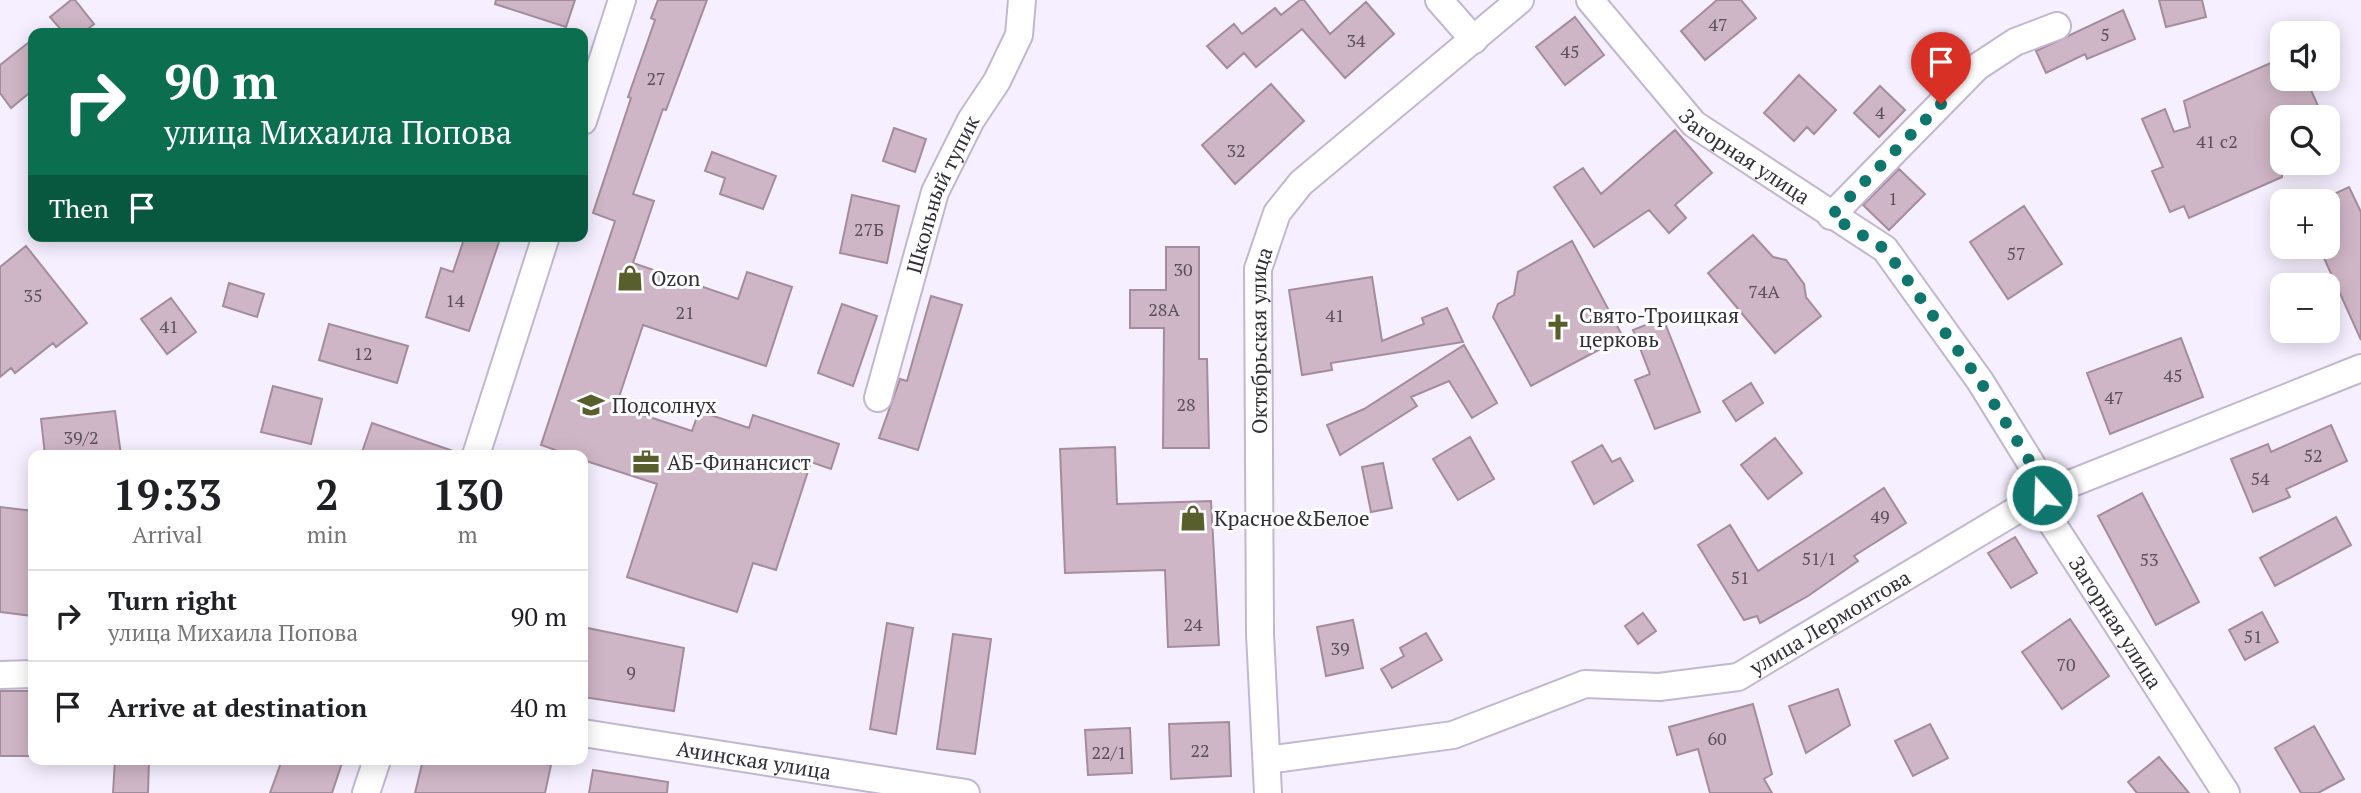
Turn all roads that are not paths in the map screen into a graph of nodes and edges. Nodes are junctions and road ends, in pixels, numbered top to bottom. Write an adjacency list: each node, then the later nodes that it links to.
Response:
1 (622, 0): 8 (street)
2 (1022, 0): 12 (street, Школьный тупик)
3 (1439, 0): 7 (street)
4 (1520, 0): 7 (street, Октябрьская улица)
5 (1590, 0): 9 (street, Загорная улица)
6 (2057, 26): 9 (street)
7 (1474, 40): 18 (street, Октябрьская улица)
8 (588, 105)
9 (1831, 216): 14 (street, Загорная улица)
10 (544, 242): 13 (street)
11 (2361, 368): 14 (street, улица Лермонтова)
12 (878, 398)
13 (477, 450)
14 (2042, 495): 18 (street, улица Лермонтова); 23 (street, Загорная улица)
15 (28, 674): 16 (street)
16 (0, 675)
17 (588, 734): 21 (street, Ачинская улица)
18 (1267, 760): 22 (street, Октябрьская улица)
19 (375, 765): 20 (street)
20 (366, 793)
21 (966, 793)
22 (1268, 793)
23 (2225, 793)

